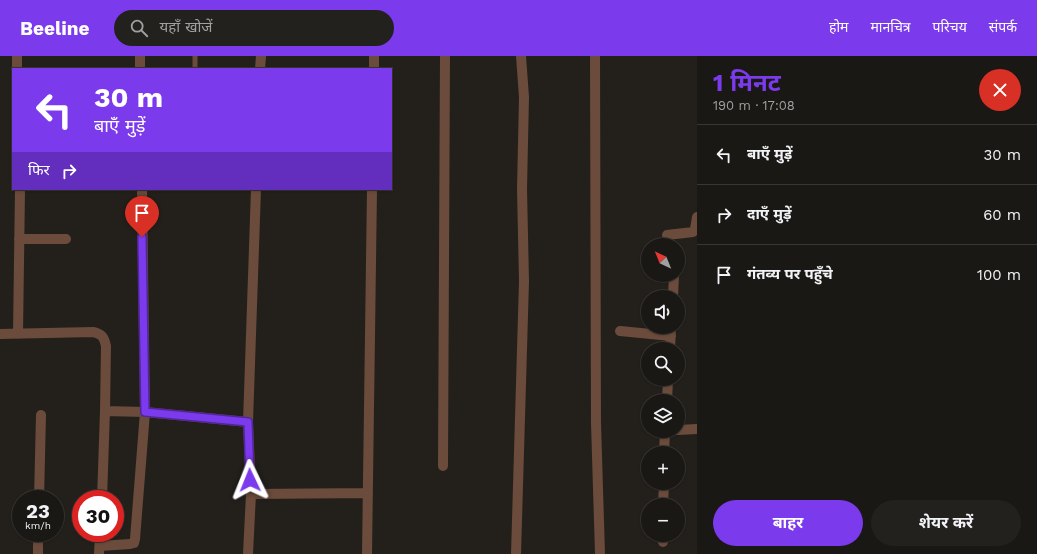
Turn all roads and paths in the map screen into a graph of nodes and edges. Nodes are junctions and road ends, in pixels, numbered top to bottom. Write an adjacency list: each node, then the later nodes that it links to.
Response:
1 (17, 56): 9 (street)
2 (140, 56): 10 (street)
3 (195, 56): 11 (lane)
4 (261, 56): 12 (street)
5 (374, 56): 13 (street)
6 (445, 56): 32 (street)
7 (521, 56): 42 (street)
8 (595, 56): 43 (street)
9 (17, 68)
10 (140, 68)
11 (195, 68)
12 (260, 68)
13 (374, 68)
14 (20, 190): 20 (street)
15 (142, 190): 27 (street)
16 (256, 190): 29 (street)
17 (372, 190): 35 (street)
18 (697, 217): 19 (street)
19 (667, 235)
20 (19, 239): 21 (street); 25 (street)
21 (66, 239)
22 (620, 331): 23 (street)
23 (641, 331)
24 (0, 334): 25 (street)
25 (18, 334): 26 (street)
26 (105, 412): 27 (street); 34 (street)
27 (145, 412): 29 (street); 38 (street)
28 (41, 415): 33 (street)
29 (248, 422): 36 (street)
30 (697, 429): 31 (street)
31 (685, 430)
32 (443, 466)
33 (39, 490)
34 (102, 490)
35 (368, 492): 36 (street); 41 (street)
36 (251, 494): 40 (street)
37 (38, 542): 39 (street)
38 (100, 550)
39 (38, 554)
40 (248, 554)
41 (367, 554)
42 (516, 554)
43 (600, 554)

